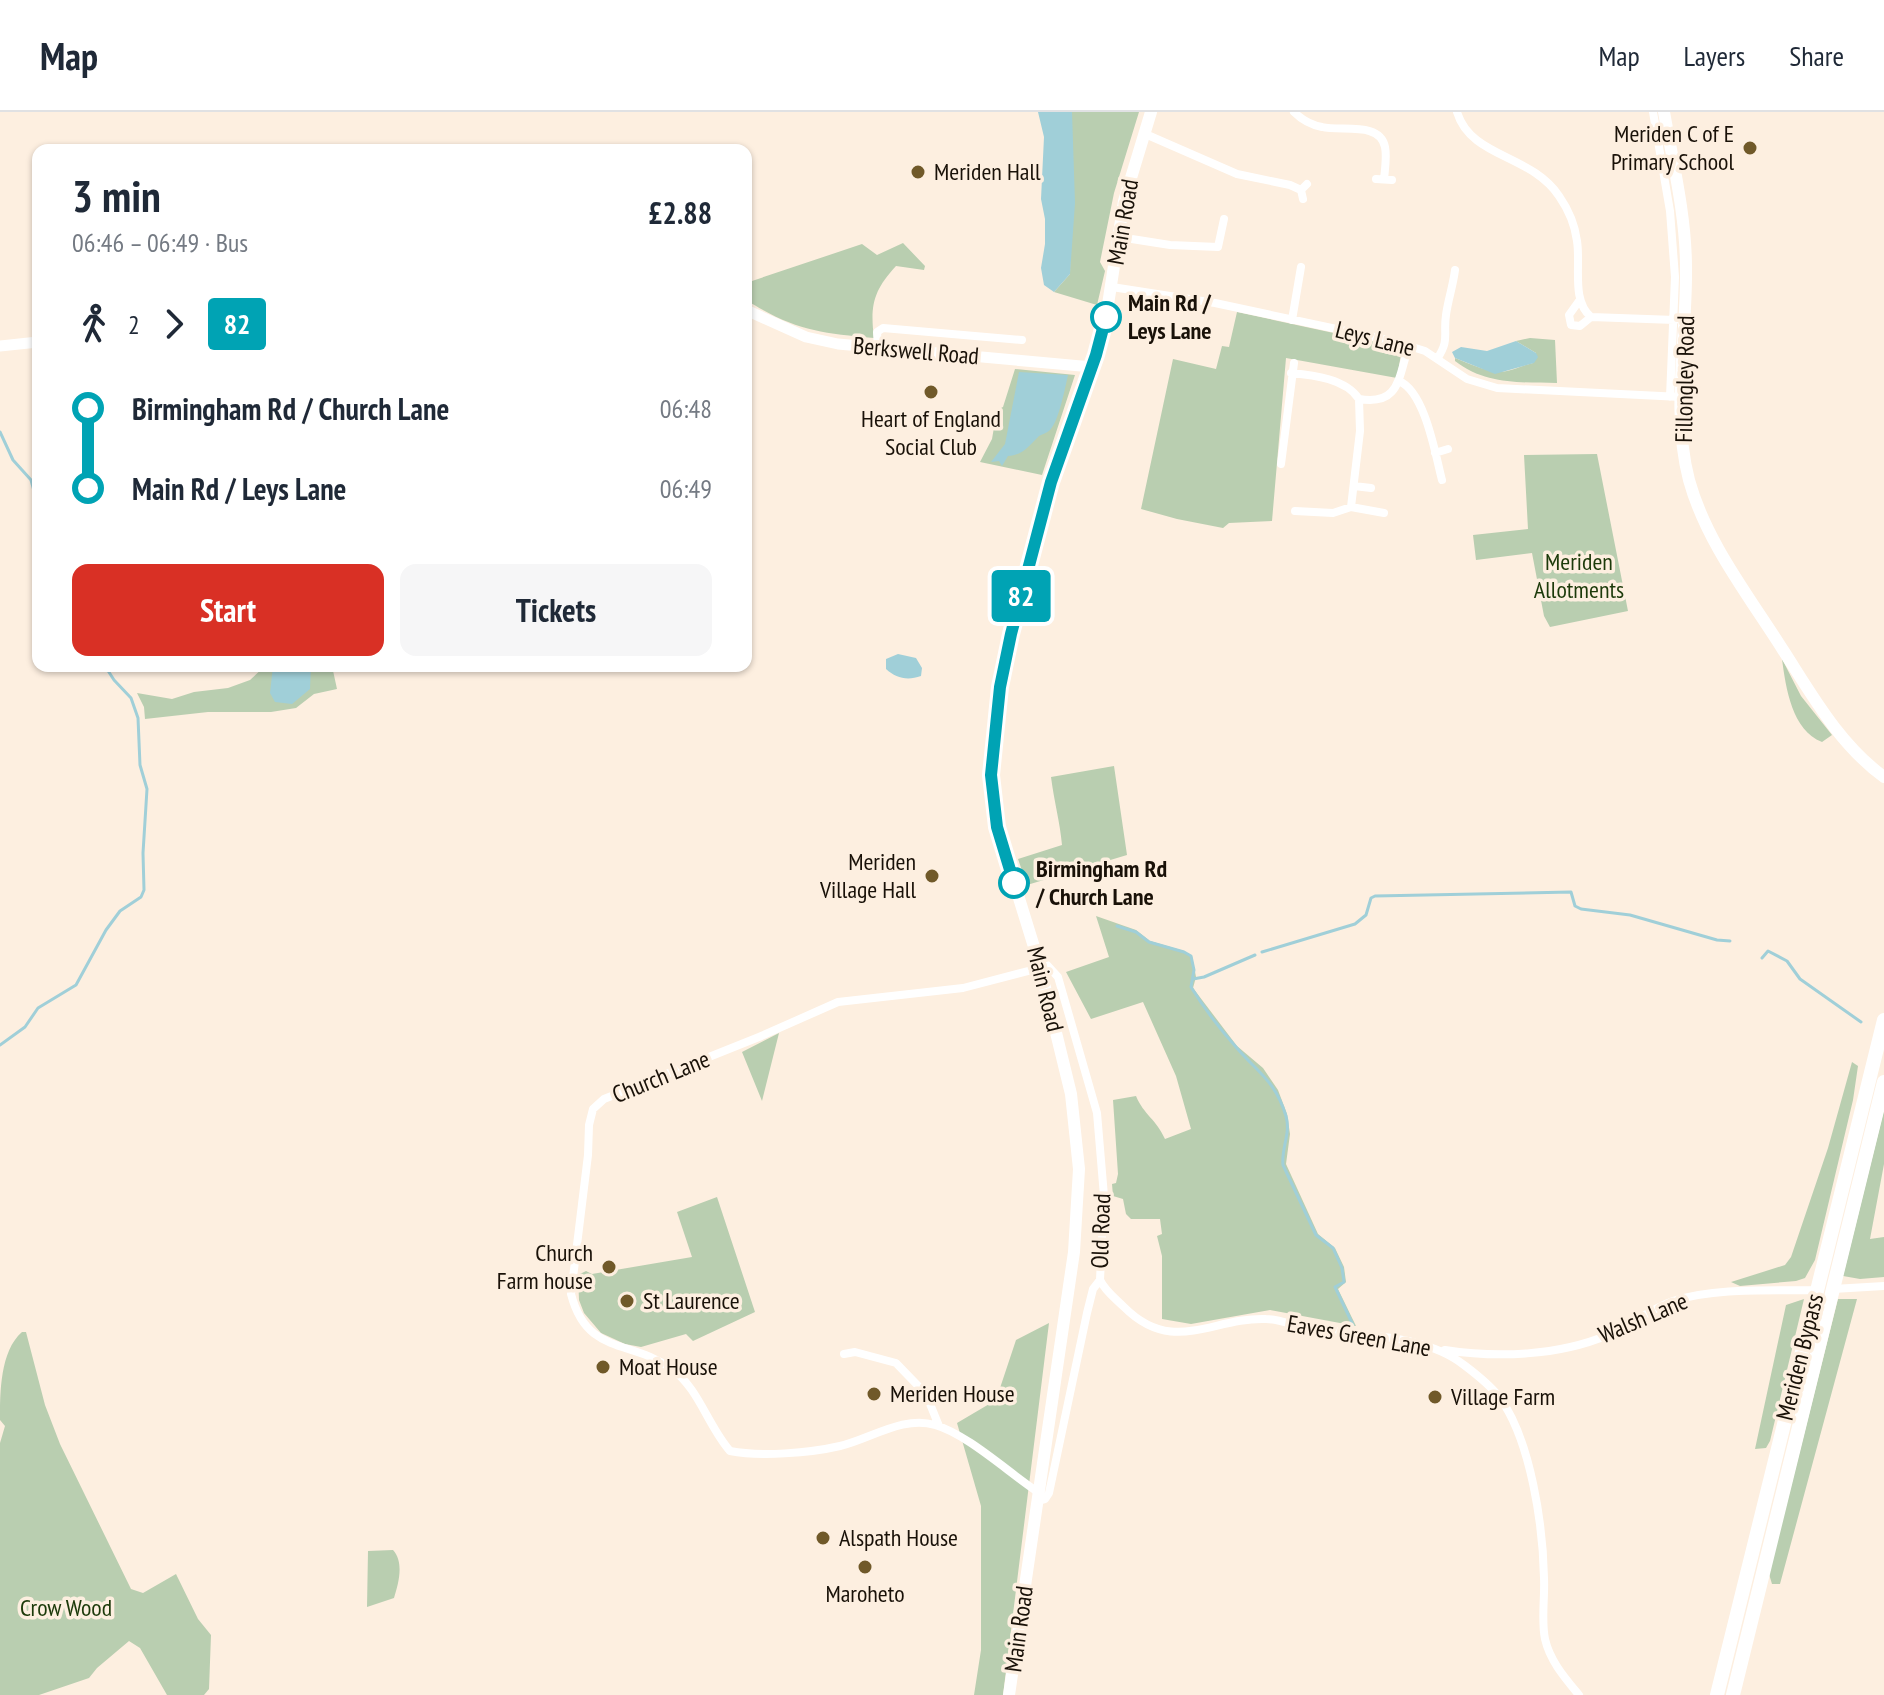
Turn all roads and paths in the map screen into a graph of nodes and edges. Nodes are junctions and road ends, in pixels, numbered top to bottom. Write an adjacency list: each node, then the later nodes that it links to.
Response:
1 (1151, 112): 6 (main road, Main Road)
2 (1294, 112): 7 (street)
3 (1457, 112): 16 (street)
4 (1653, 112): 20 (street, Fillongley Road)
5 (1664, 112): 31 (main road, Fillongley Road)
6 (1143, 133): 8 (street); 10 (main road, Main Road)
7 (1384, 179)
8 (1304, 191)
9 (1224, 219): 10 (street)
10 (1119, 237): 15 (main road, Main Road)
11 (1301, 267): 19 (street)
12 (1455, 270): 14 (street)
13 (1443, 282): 14 (street)
14 (1454, 282): 26 (street)
15 (1112, 287): 19 (street, Leys Lane); 28 (main road, Main Road)
16 (1579, 301): 18 (street); 18 (street)
17 (752, 313): 25 (street, Berkswell Road)
18 (1591, 317): 20 (street)
19 (1292, 320): 24 (street, Leys Lane)
20 (1675, 320): 31 (street, Fillongley Road)
21 (1022, 340): 25 (street)
22 (32, 343): 23 (street)
23 (0, 346)
24 (1409, 346): 26 (street, Leys Lane); 30 (street)
25 (878, 348): 28 (street, Berkswell Road)
26 (1437, 359): 31 (street, Leys Lane)
27 (1294, 363): 29 (street)
28 (1092, 367): 43 (main road, Main Road)
29 (1291, 373): 32 (street); 35 (street)
30 (1399, 381): 32 (street); 34 (street)
31 (1675, 397): 42 (main road, Fillongley Road)
32 (1359, 399): 37 (street)
33 (1448, 449): 34 (street)
34 (1435, 453): 36 (street)
35 (1281, 464)
36 (1442, 480)
37 (1354, 486): 38 (street); 39 (street)
38 (1371, 488)
39 (1351, 507): 40 (street); 41 (street)
40 (1295, 511)
41 (1384, 513)
42 (1884, 777)
43 (1040, 965): 46 (street, Old Road); 52 (street, Church Lane); 53 (main road, Main Road)
44 (1884, 1020): 56 (highway, Meriden Bypass)
45 (1884, 1082): 57 (highway, Meriden Bypass)
46 (1100, 1280): 48 (street, Eaves Green Lane); 53 (street, Old Road)
47 (1884, 1286): 50 (street, Walsh Lane)
48 (1440, 1349): 50 (street, Walsh Lane); 51 (street, Eaves Green Lane)
49 (844, 1354): 52 (street)
50 (1473, 1354): 51 (street)
51 (1465, 1365): 55 (street, Eaves Green Lane)
52 (939, 1426): 53 (street)
53 (1038, 1496): 54 (main road, Main Road)
54 (1009, 1695)
55 (1579, 1695)
56 (1717, 1695)
57 (1733, 1695)

